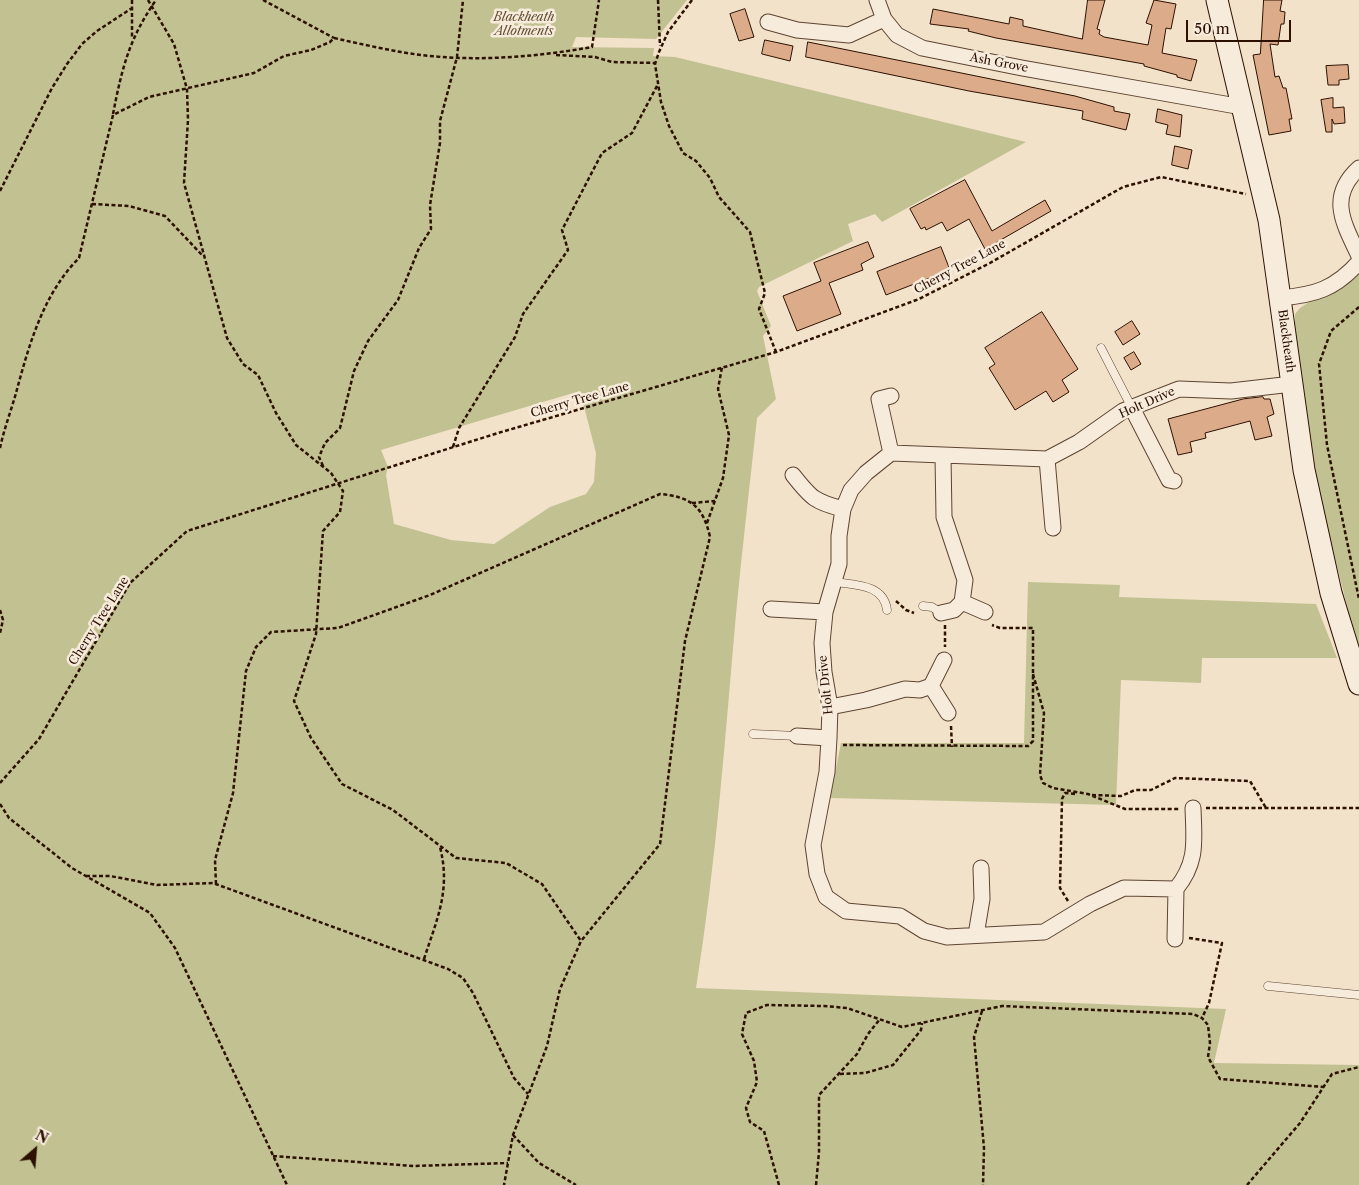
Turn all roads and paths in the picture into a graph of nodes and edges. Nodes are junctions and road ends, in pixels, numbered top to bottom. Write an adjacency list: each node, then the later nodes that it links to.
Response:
1 (132, 0): 12 (path)
2 (148, 0): 11 (path)
3 (156, 0): 11 (path)
4 (263, 0): 16 (path)
5 (463, 0): 19 (path)
6 (599, 0): 18 (path)
7 (658, 0): 17 (path)
8 (692, 0): 17 (path)
9 (878, 0): 13 (street)
10 (1216, 0): 23 (main road, Blackheath)
11 (152, 7): 15 (path); 22 (path)
12 (132, 8): 15 (path); 26 (path)
13 (884, 19): 14 (street); 23 (street, Ash Grove)
14 (768, 22)
15 (132, 38): 24 (path)
16 (334, 38): 19 (path); 22 (path)
17 (660, 49): 20 (path)
18 (552, 55): 19 (path); 20 (path)
19 (456, 56): 45 (path)
20 (656, 62): 21 (path)
21 (658, 84): 35 (path); 40 (path)
22 (187, 89): 24 (path); 29 (path)
23 (1242, 107): 27 (main road, Blackheath)
24 (112, 115): 28 (path)
25 (1359, 168): 30 (street)
26 (0, 191)
27 (1263, 197): 32 (main road, Blackheath); 35 (path, Cherry Tree Lane)
28 (92, 204): 29 (path); 41 (path)
29 (203, 255): 45 (path)
30 (1359, 256)
31 (1359, 262): 32 (street)
32 (1280, 298): 37 (main road, Blackheath)
33 (1359, 307): 55 (path)
34 (1101, 348): 39 (lane)
35 (776, 352): 36 (path, Cherry Tree Lane)
36 (722, 367): 40 (path, Cherry Tree Lane); 49 (path)
37 (1292, 384): 39 (street, Holt Drive); 68 (main road, Blackheath)
38 (891, 396): 42 (street)
39 (1132, 408): 44 (street, Holt Drive); 47 (street)
40 (453, 447): 48 (path, Cherry Tree Lane)
41 (0, 448)
42 (891, 453): 43 (street); 51 (street, Holt Drive)
43 (943, 456): 44 (street); 56 (street)
44 (1047, 459): 53 (street)
45 (324, 467): 48 (path)
46 (793, 475): 51 (street)
47 (1167, 481)
48 (338, 483): 64 (path); 76 (path, Cherry Tree Lane)
49 (715, 500): 50 (path); 52 (path)
50 (691, 503): 52 (path); 64 (path)
51 (843, 509): 54 (street, Holt Drive)
52 (707, 523): 90 (path)
53 (1053, 528)
54 (835, 582): 60 (lane); 61 (street, Holt Drive)
55 (1359, 599)
56 (962, 602): 62 (street); 63 (street)
57 (923, 606): 63 (lane)
58 (771, 609): 61 (street)
59 (0, 610): 65 (path)
60 (887, 610)
61 (825, 612): 70 (street, Holt Drive)
62 (985, 612): 67 (path)
63 (941, 613): 66 (path)
64 (316, 627): 82 (path); 85 (path)
65 (0, 633)
66 (944, 660): 69 (street)
67 (1033, 674): 75 (path); 77 (path)
68 (1359, 683)
69 (931, 686): 70 (street); 71 (street)
70 (830, 707): 74 (street, Holt Drive)
71 (948, 713): 75 (path)
72 (752, 734): 73 (lane)
73 (797, 736): 74 (street)
74 (829, 740): 75 (path); 88 (street, Holt Drive)
75 (952, 747)
76 (0, 783)
77 (1088, 794): 79 (path); 80 (path); 87 (path)
78 (0, 804): 84 (path)
79 (1193, 808): 80 (path); 86 (street)
80 (1266, 808): 81 (path)
81 (1359, 808)
82 (440, 846): 90 (path); 91 (path)
83 (981, 868): 88 (street)
84 (86, 876): 85 (path); 103 (path)
85 (216, 884): 91 (path)
86 (1176, 889): 87 (street, Holt Drive); 89 (street)
87 (1074, 914): 88 (street, Holt Drive)
88 (976, 935)
89 (1175, 939): 95 (path)
90 (581, 941): 101 (path)
91 (424, 959): 101 (path)
92 (1268, 986): 93 (lane)
93 (1359, 995)
94 (982, 1011): 95 (path); 97 (path); 110 (path)
95 (1202, 1018): 100 (path)
96 (880, 1019): 97 (path); 99 (path); 108 (path)
97 (922, 1023): 99 (path)
98 (1359, 1067): 100 (path)
99 (838, 1074): 109 (path)
100 (1324, 1087): 111 (path)
101 (528, 1094): 102 (path)
102 (513, 1135): 104 (path); 107 (path)
103 (273, 1156): 104 (path); 105 (path)
104 (508, 1163): 106 (path)
105 (287, 1185)
106 (504, 1185)
107 (576, 1185)
108 (779, 1185)
109 (816, 1185)
110 (983, 1185)
111 (1247, 1185)

